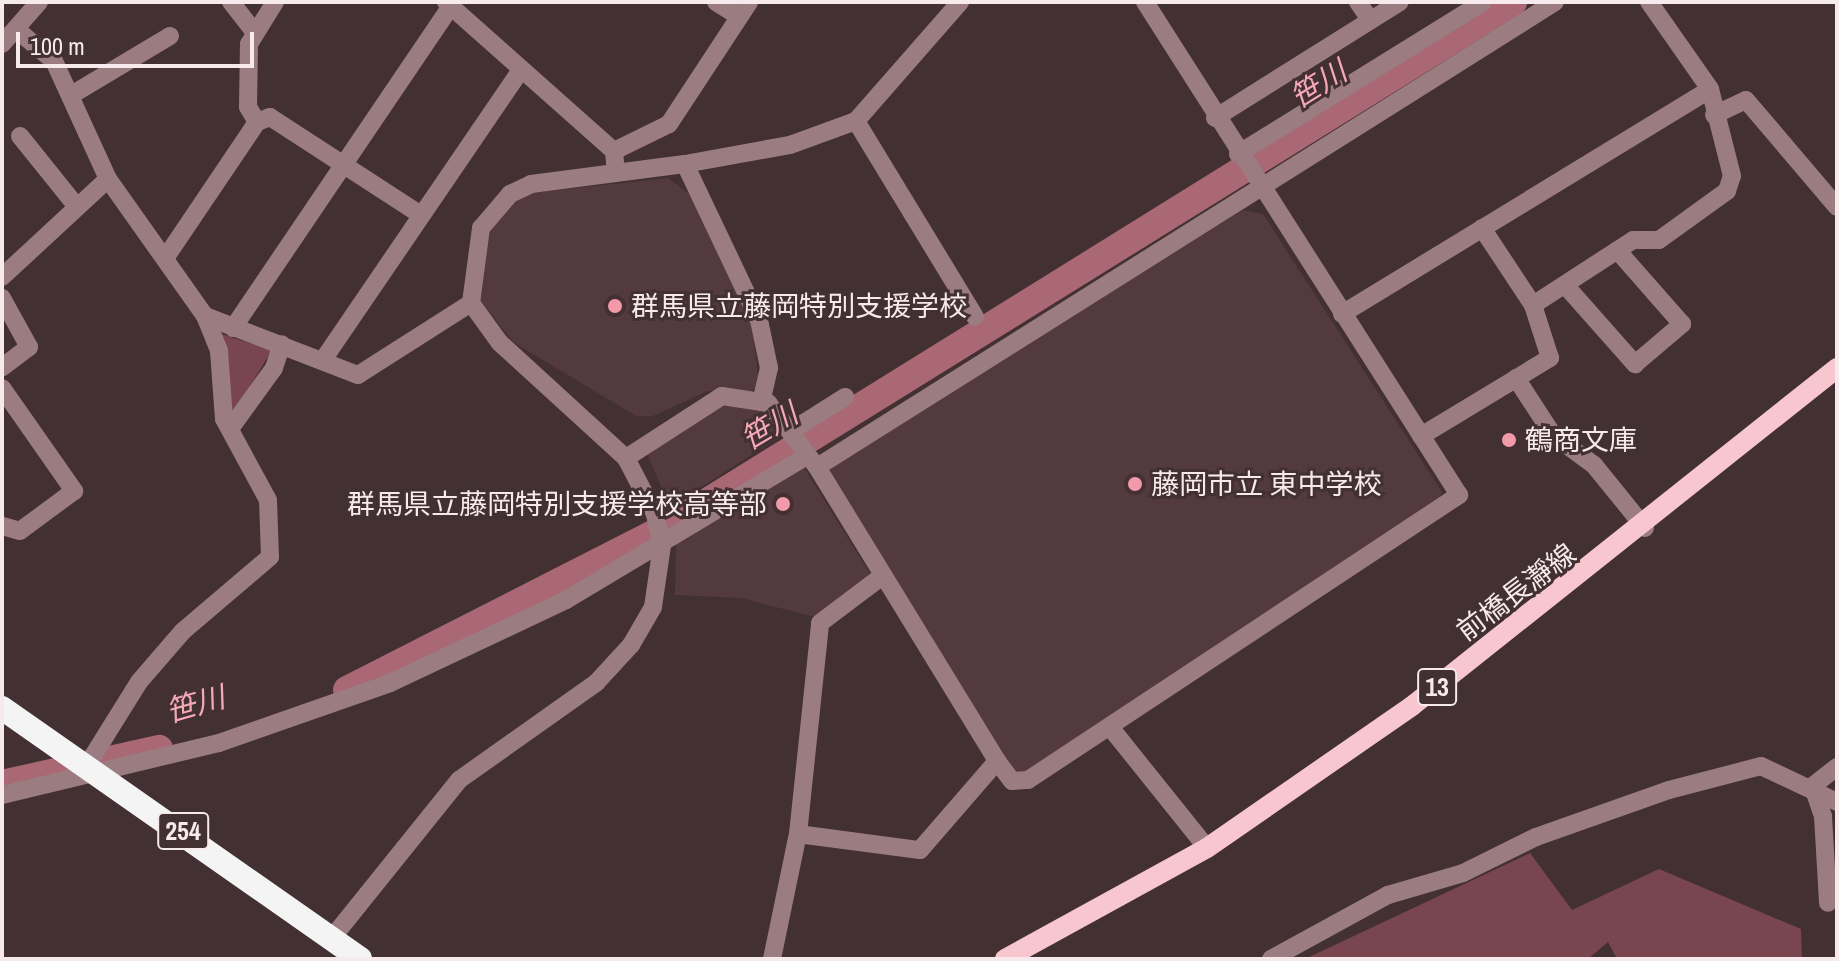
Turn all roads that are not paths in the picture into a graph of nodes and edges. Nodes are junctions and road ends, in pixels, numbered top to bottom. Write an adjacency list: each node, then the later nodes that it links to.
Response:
1 (39, 2): 15 (street)
2 (231, 2): 16 (street)
3 (275, 2): 16 (street)
4 (716, 2): 13 (street)
5 (960, 2): 24 (street)
6 (1145, 2): 23 (street)
7 (1358, 2): 14 (street)
8 (1400, 2): 14 (street)
9 (1483, 2): 28 (street)
10 (1555, 2): 33 (street)
11 (1649, 2): 20 (street)
12 (448, 5): 19 (street); 30 (street)
13 (743, 9): 27 (street)
14 (1370, 20): 23 (street)
15 (17, 30): 18 (street); 21 (street)
16 (255, 33): 25 (street)
17 (170, 36): 21 (street)
18 (2, 44)
19 (519, 73): 27 (street); 36 (street)
20 (1710, 89): 22 (street); 37 (street)
21 (73, 94): 32 (street)
22 (1714, 115): 35 (street); 38 (street)
23 (1215, 118): 28 (street)
24 (856, 121): 29 (street); 47 (street)
25 (257, 122): 30 (street); 39 (street)
26 (20, 136): 34 (street)
27 (614, 151): 31 (street)
28 (1240, 157): 33 (street)
29 (685, 164): 31 (street); 56 (street)
30 (345, 165): 36 (street); 48 (street)
31 (616, 172): 43 (street)
32 (108, 179): 34 (street); 39 (street)
33 (1256, 181): 45 (street); 61 (street)
34 (77, 207): 40 (street)
35 (1837, 207)
36 (421, 215): 50 (street)
37 (1482, 228): 44 (street); 45 (street)
38 (1617, 250): 41 (street); 41 (street)
39 (166, 257): 46 (street)
40 (2, 277)
41 (1565, 285): 44 (street)
42 (2, 300): 51 (street)
43 (471, 303): 50 (street); 60 (street)
44 (1533, 305): 53 (street)
45 (1342, 314): 59 (street)
46 (205, 316): 48 (street); 57 (street)
47 (975, 317)
48 (233, 328): 49 (street)
49 (282, 344): 50 (street); 57 (street)
50 (323, 360)
51 (2, 367)
52 (1837, 368): 63 (main road, 前橋長瀞線 / 13)
53 (1516, 378): 59 (street); 63 (street)
54 (2, 388): 62 (street)
55 (845, 397): 58 (street)
56 (761, 402): 58 (street); 60 (street)
57 (230, 429): 73 (street)
58 (791, 431): 61 (street)
59 (1421, 436): 69 (street)
60 (626, 458): 64 (street)
61 (812, 462): 64 (street); 65 (street)
62 (2, 526)
63 (1645, 528): 78 (main road, 前橋長瀞線 / 13)
64 (662, 545): 73 (street); 80 (street)
65 (881, 577): 71 (street); 77 (street)
66 (2, 698): 70 (street)
67 (2, 708): 70 (highway, 254)
68 (2, 719): 70 (street)
69 (1110, 727): 71 (street); 78 (street)
70 (55, 741): 73 (highway, 254)
71 (997, 761): 77 (street)
72 (1837, 767): 74 (street)
73 (93, 768): 75 (street); 80 (highway, 254)
74 (1812, 789): 76 (street); 79 (street); 84 (street)
75 (2, 795)
76 (1837, 802)
77 (798, 834): 82 (street)
78 (1207, 848): 83 (main road, 前橋長瀞線 / 13)
79 (1828, 903)
80 (332, 938): 81 (highway, 254)
81 (360, 959)
82 (772, 959)
83 (1005, 959)
84 (1271, 959)

